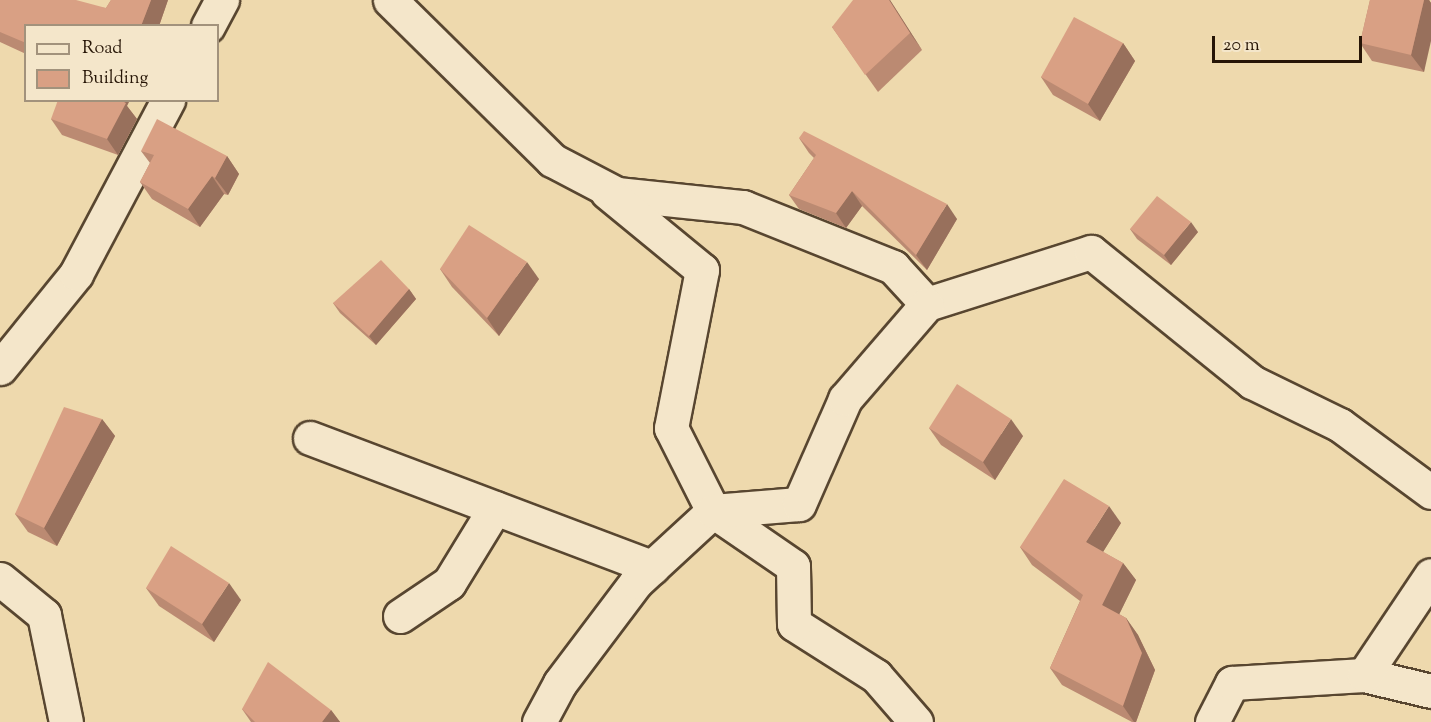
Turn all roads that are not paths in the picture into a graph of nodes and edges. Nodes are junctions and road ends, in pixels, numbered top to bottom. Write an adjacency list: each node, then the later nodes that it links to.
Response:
1 (222, 0): 3 (street)
2 (390, 0): 5 (street)
3 (209, 24)
4 (167, 102): 7 (street)
5 (595, 182): 6 (street); 11 (street)
6 (927, 304): 9 (street); 11 (street)
7 (0, 368)
8 (310, 438): 10 (street)
9 (1431, 492)
10 (495, 508): 12 (street); 15 (street)
11 (713, 511): 12 (street); 20 (street)
12 (652, 567): 19 (street)
13 (1431, 575): 16 (street)
14 (0, 579): 18 (street)
15 (400, 616)
16 (1364, 675): 17 (street); 21 (street)
17 (1431, 691)
18 (66, 722)
19 (539, 722)
20 (916, 722)
21 (1212, 722)

